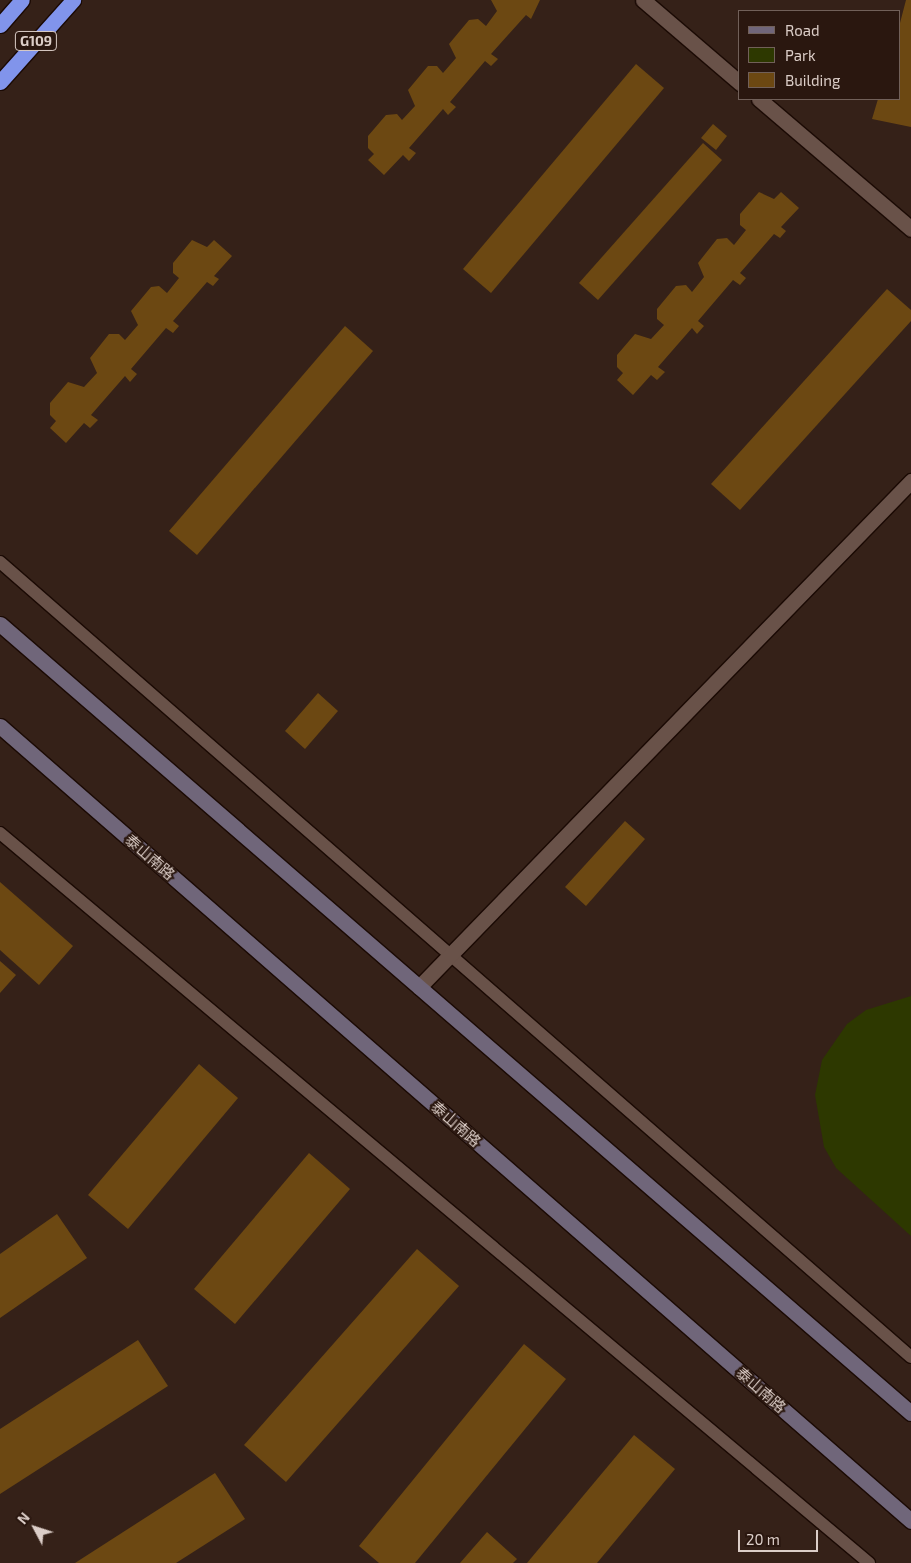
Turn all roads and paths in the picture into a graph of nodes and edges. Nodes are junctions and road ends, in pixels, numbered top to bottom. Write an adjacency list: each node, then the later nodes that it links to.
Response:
1 (22, 0): 4 (highway, G109)
2 (73, 0): 6 (highway, G109)
3 (643, 0): 5 (street)
4 (0, 25)
5 (738, 81)
6 (0, 82)
7 (760, 100): 8 (street)
8 (911, 229)
9 (911, 481): 14 (street)
10 (0, 562): 14 (lane)
11 (0, 624): 15 (street)
12 (0, 726): 18 (street, 泰山南路)
13 (0, 833): 19 (lane)
14 (453, 957): 15 (street); 16 (lane)
15 (419, 987): 17 (street)
16 (911, 1357)
17 (911, 1413)
18 (911, 1521)
19 (868, 1563)

